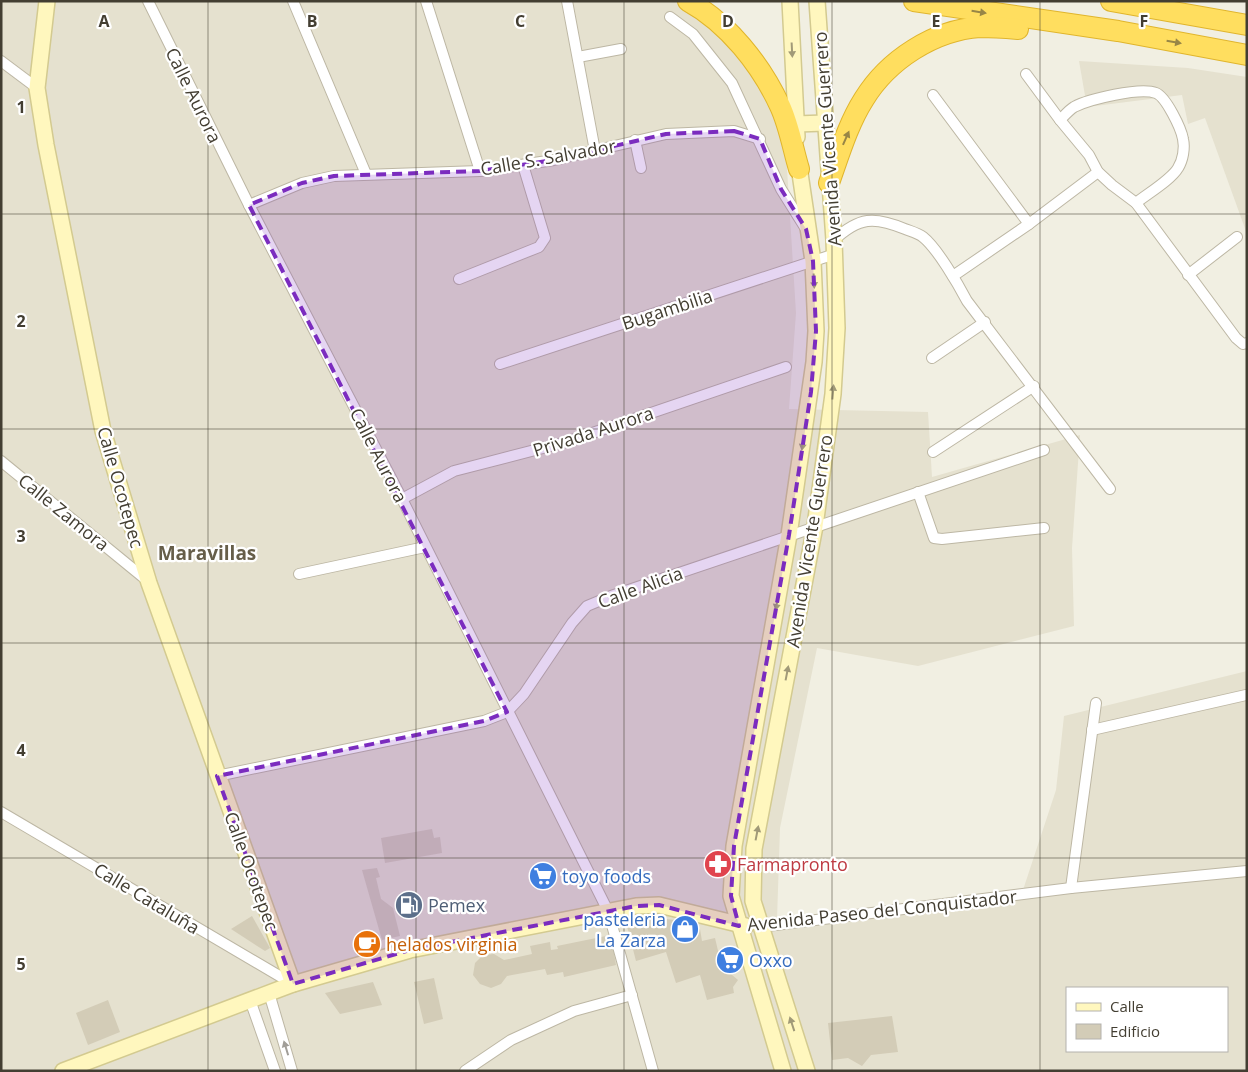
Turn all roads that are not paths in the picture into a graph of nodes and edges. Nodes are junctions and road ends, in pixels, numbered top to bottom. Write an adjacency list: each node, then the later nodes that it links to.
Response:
1 (47, 1): 21 (main road, Calle Ocotepec)
2 (148, 1): 37 (street, Calle Aurora)
3 (293, 1): 34 (street)
4 (426, 1): 32 (street)
5 (567, 1): 18 (street)
6 (688, 1): 31 (highway)
7 (790, 1): 25 (main road, Avenida Vicente Guerrero, one-way to 25)
8 (817, 1): 24 (main road, Avenida Vicente Guerrero)
9 (914, 1): 15 (highway, one-way to 15)
10 (1111, 1): 12 (highway)
11 (1168, 1): 12 (highway)
12 (1200, 16): 14 (highway)
13 (670, 17): 26 (street)
14 (1247, 25)
15 (1080, 26): 17 (highway, one-way to 17); 35 (highway, one-way to 15)
16 (621, 49): 18 (street)
17 (1247, 55)
18 (578, 57): 28 (street)
19 (1, 60): 21 (street)
20 (1026, 74): 23 (street)
21 (37, 88): 63 (main road, Calle Ocotepec)
22 (933, 95): 38 (street)
23 (1060, 120): 33 (street); 36 (street)
24 (825, 123): 25 (main road); 35 (main road, Avenida Vicente Guerrero)
25 (796, 124): 31 (main road, Avenida Vicente Guerrero)
26 (760, 139): 27 (street, Calle S. Salvador); 39 (street)
27 (635, 140): 28 (street, Calle S. Salvador); 30 (street)
28 (594, 151): 29 (street, Calle S. Salvador)
29 (523, 165): 32 (street, Calle S. Salvador); 45 (street)
30 (641, 168)
31 (799, 169): 39 (main road, Avenida Vicente Guerrero)
32 (480, 171): 34 (street, Calle S. Salvador)
33 (1098, 172): 36 (street); 38 (street)
34 (366, 174): 37 (street, Calle S. Salvador)
35 (829, 183): 41 (main road, Avenida Vicente Guerrero)
36 (1136, 203): 43 (street)
37 (249, 205): 57 (street, Calle Aurora)
38 (1028, 224): 44 (street)
39 (806, 229): 42 (main road, Avenida Vicente Guerrero)
40 (1236, 237): 43 (street)
41 (835, 247): 42 (street, Bugambilia); 44 (street); 58 (main road, Avenida Vicente Guerrero, one-way to 41)
42 (813, 260): 49 (street, Bugambilia); 60 (main road, Avenida Vicente Guerrero, one-way to 60)
43 (1188, 275): 47 (street)
44 (953, 276): 46 (street)
45 (459, 279)
46 (985, 322): 48 (street); 51 (street)
47 (1247, 343)
48 (932, 358)
49 (500, 364)
50 (786, 367): 57 (street, Privada Aurora)
51 (1034, 386): 53 (street); 55 (street)
52 (1044, 450): 56 (street, Calle Alicia)
53 (933, 452)
54 (1, 461): 63 (street, Calle Zamora)
55 (1110, 489)
56 (918, 492): 58 (street, Calle Alicia); 59 (street)
57 (402, 499): 61 (street, Calle Aurora)
58 (815, 526): 60 (street, Calle Alicia); 74 (main road, Avenida Vicente Guerrero, one-way to 58)
59 (1044, 528)
60 (789, 535): 66 (street, Calle Alicia); 73 (main road, Avenida Vicente Guerrero, one-way to 73)
61 (425, 547): 62 (street); 66 (street, Calle Aurora)
62 (299, 574)
63 (149, 582): 68 (main road, Calle Ocotepec)
64 (1246, 695): 67 (street)
65 (1096, 703): 67 (street)
66 (507, 712): 68 (street, Calle Alicia); 72 (street, Calle Aurora)
67 (1092, 730): 71 (street)
68 (217, 776): 75 (main road, Calle Ocotepec)
69 (1, 812): 75 (street, Calle Cataluña)
70 (1247, 871): 71 (street, Avenida Paseo del Conquistador)
71 (1071, 888): 74 (street, Avenida Paseo del Conquistador)
72 (608, 911): 73 (main road, Avenida Paseo del Conquistador); 75 (main road, Avenida Paseo del Conquistador); 77 (street, Calle Aurora)
73 (739, 926): 74 (main road, Avenida Paseo del Conquistador); 84 (main road, Avenida Vicente Guerrero)
74 (760, 927): 85 (main road, Avenida Vicente Guerrero, one-way to 74)
75 (293, 984): 76 (main road, Avenida Paseo del Conquistador)
76 (269, 993): 78 (main road, Avenida Paseo del Conquistador); 81 (street, one-way to 76)
77 (632, 995): 82 (street); 83 (street, Calle Aurora)
78 (250, 1000): 79 (main road, Avenida Paseo del Conquistador); 80 (street)
79 (63, 1071)
80 (275, 1071)
81 (292, 1071)
82 (465, 1071)
83 (653, 1071)
84 (783, 1071)
85 (807, 1071)

